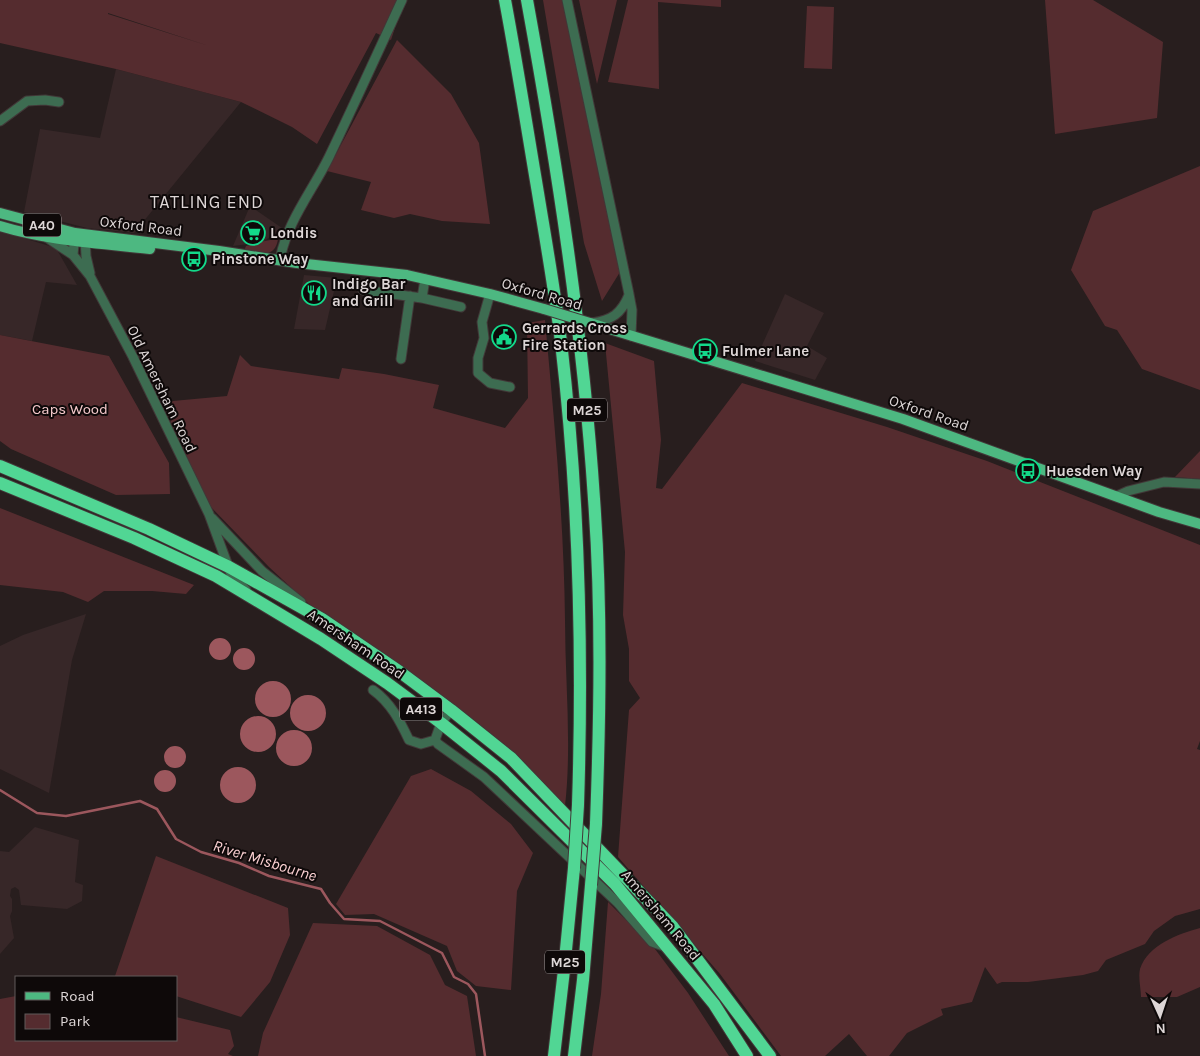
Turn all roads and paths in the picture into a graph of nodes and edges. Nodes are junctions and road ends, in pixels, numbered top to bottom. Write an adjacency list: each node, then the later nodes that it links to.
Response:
1 (402, 0): 12 (street)
2 (506, 0): 39 (highway, M25, bridge)
3 (527, 0): 40 (highway, M25, bridge)
4 (567, 0): 17 (street)
5 (59, 102): 6 (street)
6 (0, 121)
7 (0, 213): 10 (main road, Oxford Road / A40)
8 (0, 226): 9 (main road, A40)
9 (45, 236): 10 (main road, A40); 11 (street, Old Amersham Road)
10 (80, 238): 11 (street); 12 (main road, Oxford Road / A40); 13 (street, Old Amersham Road)
11 (73, 255): 13 (street, Old Amersham Road)
12 (280, 260): 14 (main road, Oxford Road / A40)
13 (90, 276): 29 (street, Old Amersham Road)
14 (425, 279): 16 (main road, Oxford Road / A40); 19 (street)
15 (363, 290): 18 (street)
16 (490, 294): 21 (main road, Oxford Road / A40, bridge); 24 (street)
17 (629, 294): 21 (street); 22 (street)
18 (410, 296): 19 (street); 23 (street)
19 (422, 298): 20 (street)
20 (461, 308)
21 (590, 323): 22 (main road, Oxford Road / A40)
22 (631, 336): 28 (main road, Oxford Road / A40)
23 (401, 359)
24 (510, 387)
25 (0, 466): 31 (highway, A413)
26 (0, 483): 32 (highway, Amersham Road / A413)
27 (1200, 484): 28 (street)
28 (1118, 496): 30 (main road, Oxford Road / A40)
29 (209, 514): 31 (street, Old Amersham Road); 33 (street, Old Amersham Road)
30 (1200, 524)
31 (229, 567): 32 (street, Old Amersham Road); 33 (highway, A413)
32 (258, 600): 36 (highway, Amersham Road / A413)
33 (322, 619): 35 (highway, A413)
34 (373, 690): 37 (street)
35 (451, 710): 36 (street); 42 (highway, A413)
36 (441, 724): 37 (street); 38 (highway, Amersham Road / A413)
37 (435, 740): 38 (street)
38 (668, 948): 41 (highway, Amersham Road / A413)
39 (554, 1056)
40 (574, 1056)
41 (747, 1056)
42 (770, 1056)

